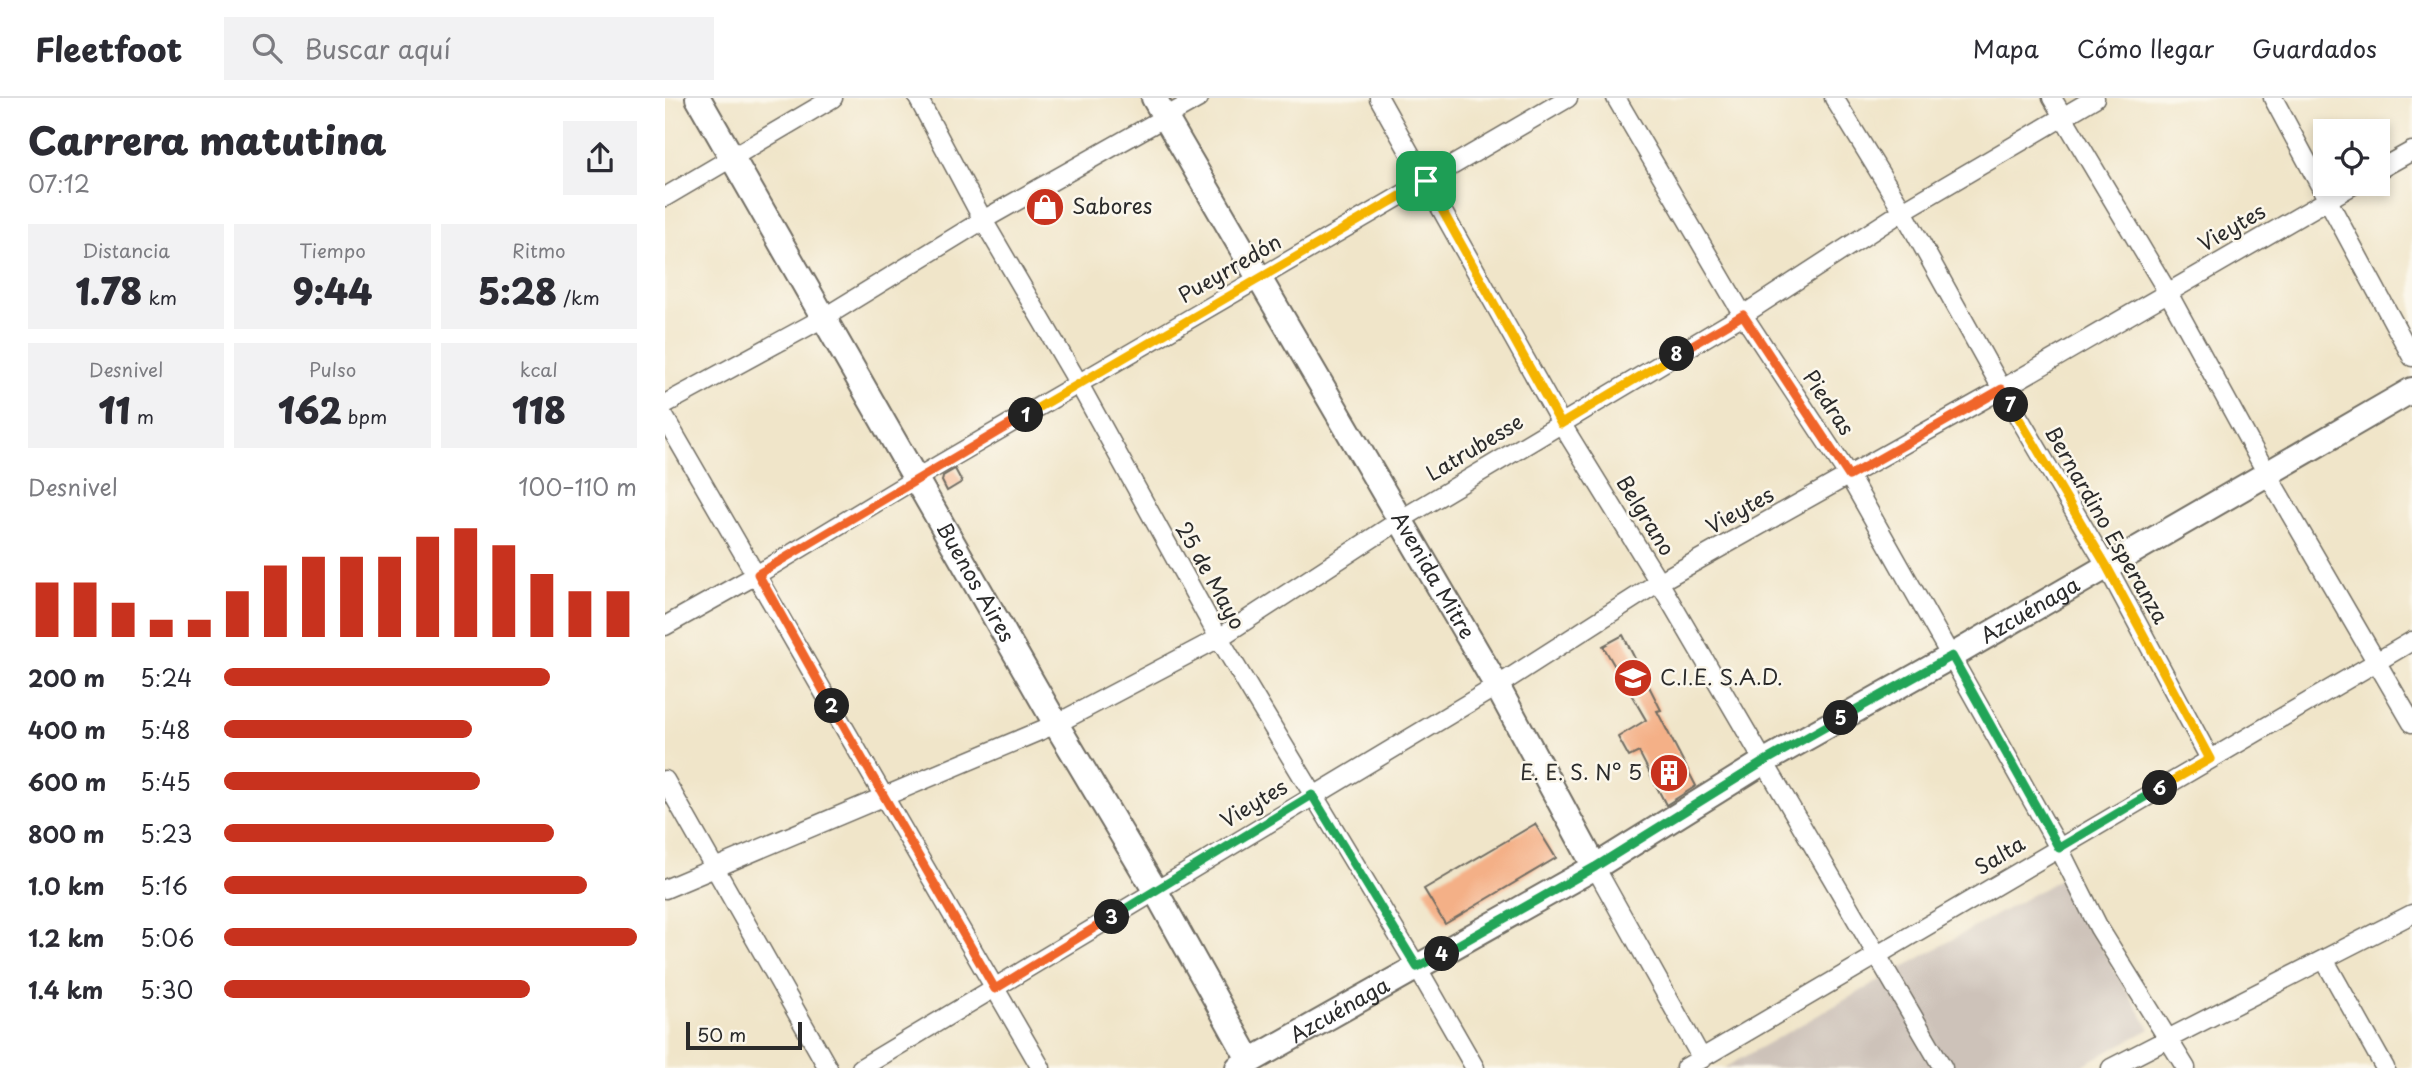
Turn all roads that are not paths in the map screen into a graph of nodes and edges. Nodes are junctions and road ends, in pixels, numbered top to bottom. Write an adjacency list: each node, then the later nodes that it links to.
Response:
1 (698, 98): 15 (street, Buenos Aires)
2 (833, 98): 15 (street)
3 (918, 98): 22 (street, 25 de Mayo)
4 (1199, 98): 12 (street)
5 (1379, 98): 17 (street, Belgrano)
6 (1568, 98): 17 (street, Pueyrredón)
7 (1616, 98): 25 (street, Piedras)
8 (1833, 98): 21 (street, Bernardino Esperanza)
9 (2052, 98): 13 (street)
10 (2095, 98): 13 (street, Latrubesse)
11 (2273, 98): 20 (street)
12 (1159, 108): 22 (street); 23 (street, Avenida Mitre)
13 (2063, 118): 21 (street, Latrubesse); 24 (street)
14 (2412, 151): 16 (street)
15 (733, 158): 19 (street); 26 (street, Buenos Aires)
16 (2390, 163)
17 (1426, 181): 23 (street, Pueyrredón); 33 (street, Belgrano)
18 (2334, 196): 20 (street, Vieytes)
19 (665, 197)
20 (2329, 199): 24 (street, Vieytes); 27 (street)
21 (1903, 211): 25 (street, Latrubesse); 29 (street, Bernardino Esperanza)
22 (983, 220): 26 (street); 28 (street, 25 de Mayo)
23 (1259, 279): 28 (street, Pueyrredón); 37 (street, Avenida Mitre)
24 (2167, 291): 29 (street, Vieytes); 34 (street)
25 (1743, 315): 33 (street, Latrubesse); 35 (street, Piedras)
26 (825, 317): 31 (street); 36 (street, Buenos Aires)
27 (2412, 357)
28 (1079, 384): 36 (street, Pueyrredón); 42 (street, 25 de Mayo)
29 (2002, 389): 35 (street, Vieytes); 38 (street, Bernardino Esperanza)
30 (2412, 390): 34 (street, Azcuénaga)
31 (665, 404)
32 (665, 418): 39 (street)
33 (1561, 424): 37 (street, Latrubesse); 40 (street, Belgrano)
34 (2266, 472): 38 (street, Azcuénaga); 45 (street)
35 (1849, 476): 40 (street, Vieytes); 44 (street, Piedras)
36 (915, 479): 39 (street, Pueyrredón); 48 (street, Buenos Aires)
37 (1400, 520): 42 (street, Latrubesse); 46 (street, Avenida Mitre)
38 (2106, 565): 44 (street, Azcuénaga); 49 (street, Bernardino Esperanza)
39 (758, 574): 41 (street, Pueyrredón); 53 (street)
40 (1660, 582): 46 (street, Vieytes); 50 (street, Belgrano)
41 (665, 626)
42 (1219, 638): 48 (street, Latrubesse); 52 (street, 25 de Mayo)
43 (2412, 641): 45 (street, Salta)
44 (1952, 656): 50 (street, Azcuénaga); 54 (street, Piedras)
45 (2376, 662): 47 (street); 49 (street, Salta)
46 (1497, 686): 52 (street, Vieytes); 56 (street, Avenida Mitre)
47 (2412, 723)
48 (1056, 724): 53 (street, Latrubesse); 58 (street, Buenos Aires)
49 (2210, 759): 54 (street, Salta)
50 (1765, 761): 56 (street, Azcuénaga); 60 (street, Belgrano)
51 (665, 780): 55 (street)
52 (1312, 795): 58 (street, Vieytes); 62 (street, 25 de Mayo)
53 (884, 798): 55 (street, Latrubesse); 63 (street)
54 (2059, 848): 60 (street, Salta); 64 (street, Piedras)
55 (713, 867): 57 (street, Latrubesse); 67 (street)
56 (1595, 867): 62 (street, Azcuénaga); 65 (street, Avenida Mitre)
57 (665, 889)
58 (1155, 890): 63 (street, Vieytes); 66 (street, Buenos Aires)
59 (2412, 914): 61 (street)
60 (1876, 955): 65 (street, Salta); 72 (street, Belgrano)
61 (2324, 959): 64 (street); 75 (street)
62 (1417, 967): 66 (street, Azcuénaga); 70 (street, 25 de Mayo)
63 (995, 989): 68 (street, Vieytes); 69 (street)
64 (2169, 1038): 73 (street); 74 (street, Piedras)
65 (1702, 1059): 71 (street, Salta)
66 (1247, 1066)
67 (828, 1068)
68 (861, 1068)
69 (1041, 1068)
70 (1475, 1068)
71 (1685, 1068)
72 (1943, 1068)
73 (2111, 1068)
74 (2186, 1068)
75 (2385, 1068)

